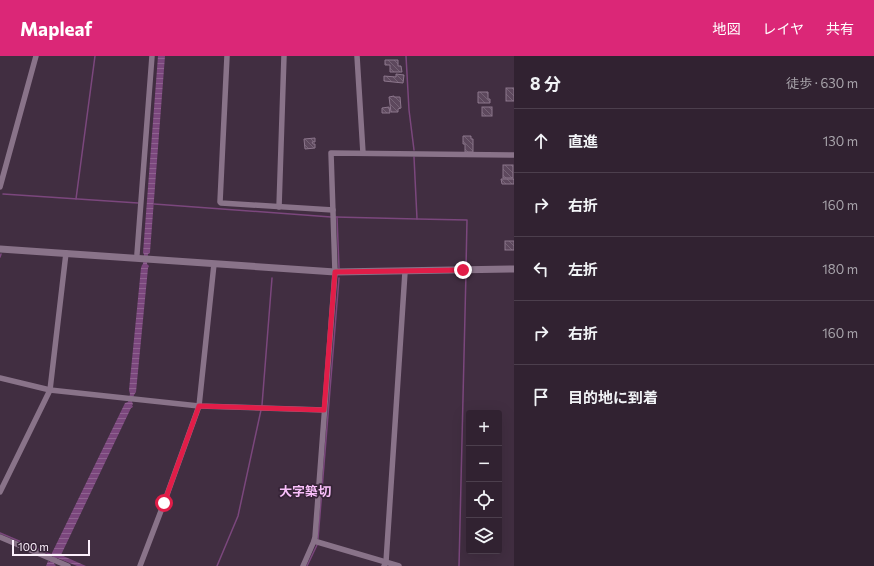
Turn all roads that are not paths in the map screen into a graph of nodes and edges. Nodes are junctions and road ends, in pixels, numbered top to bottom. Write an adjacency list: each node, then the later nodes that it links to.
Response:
1 (36, 56): 8 (street)
2 (152, 56): 13 (street)
3 (227, 56): 9 (street)
4 (284, 56): 9 (street)
5 (357, 56): 6 (street)
6 (363, 153): 7 (street); 10 (street)
7 (514, 155)
8 (0, 186)
9 (279, 206): 10 (street)
10 (333, 215): 16 (street)
11 (0, 249): 12 (street)
12 (66, 253): 13 (street); 19 (street)
13 (139, 256): 14 (street)
14 (214, 264): 16 (street); 20 (street)
15 (514, 269): 17 (street)
16 (335, 272): 17 (street); 21 (street)
17 (405, 272): 25 (street)
18 (0, 378): 19 (street)
19 (50, 390): 20 (street); 22 (street)
20 (199, 406): 21 (street); 27 (street)
21 (324, 410): 24 (street)
22 (0, 492)
23 (0, 536): 26 (street)
24 (314, 541): 25 (street); 28 (street)
25 (385, 564): 29 (street)
26 (68, 566)
27 (140, 566)
28 (303, 566)
29 (399, 566)

